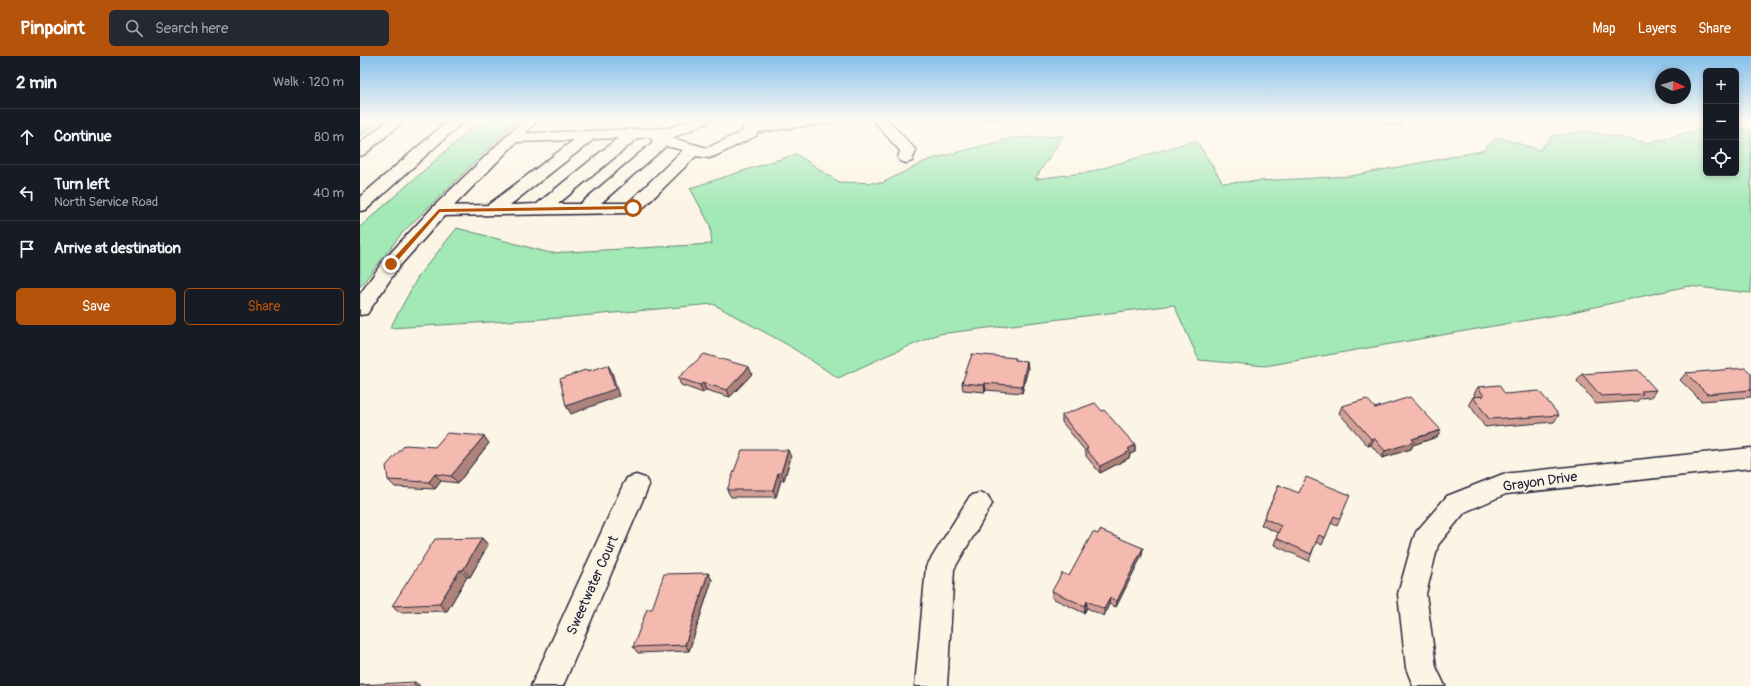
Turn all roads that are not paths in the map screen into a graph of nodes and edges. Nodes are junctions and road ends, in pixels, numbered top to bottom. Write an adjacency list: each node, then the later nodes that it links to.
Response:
1 (426, 148): 10 (main road)
2 (503, 148): 14 (main road)
3 (572, 148): 13 (main road)
4 (615, 148): 11 (main road)
5 (653, 148): 12 (main road)
6 (719, 148): 8 (main road)
7 (907, 148): 9 (main road)
8 (691, 150): 12 (main road)
9 (906, 158)
10 (360, 206)
11 (542, 209): 12 (main road); 13 (main road)
12 (584, 209)
13 (492, 210): 14 (main road)
14 (439, 211): 15 (main road)
15 (360, 309)
16 (1751, 458): 21 (main road, Grayon Drive)
17 (636, 485): 19 (main road, Sweetwater Court)
18 (979, 504): 20 (main road)
19 (547, 686)
20 (931, 686)
21 (1429, 686)

